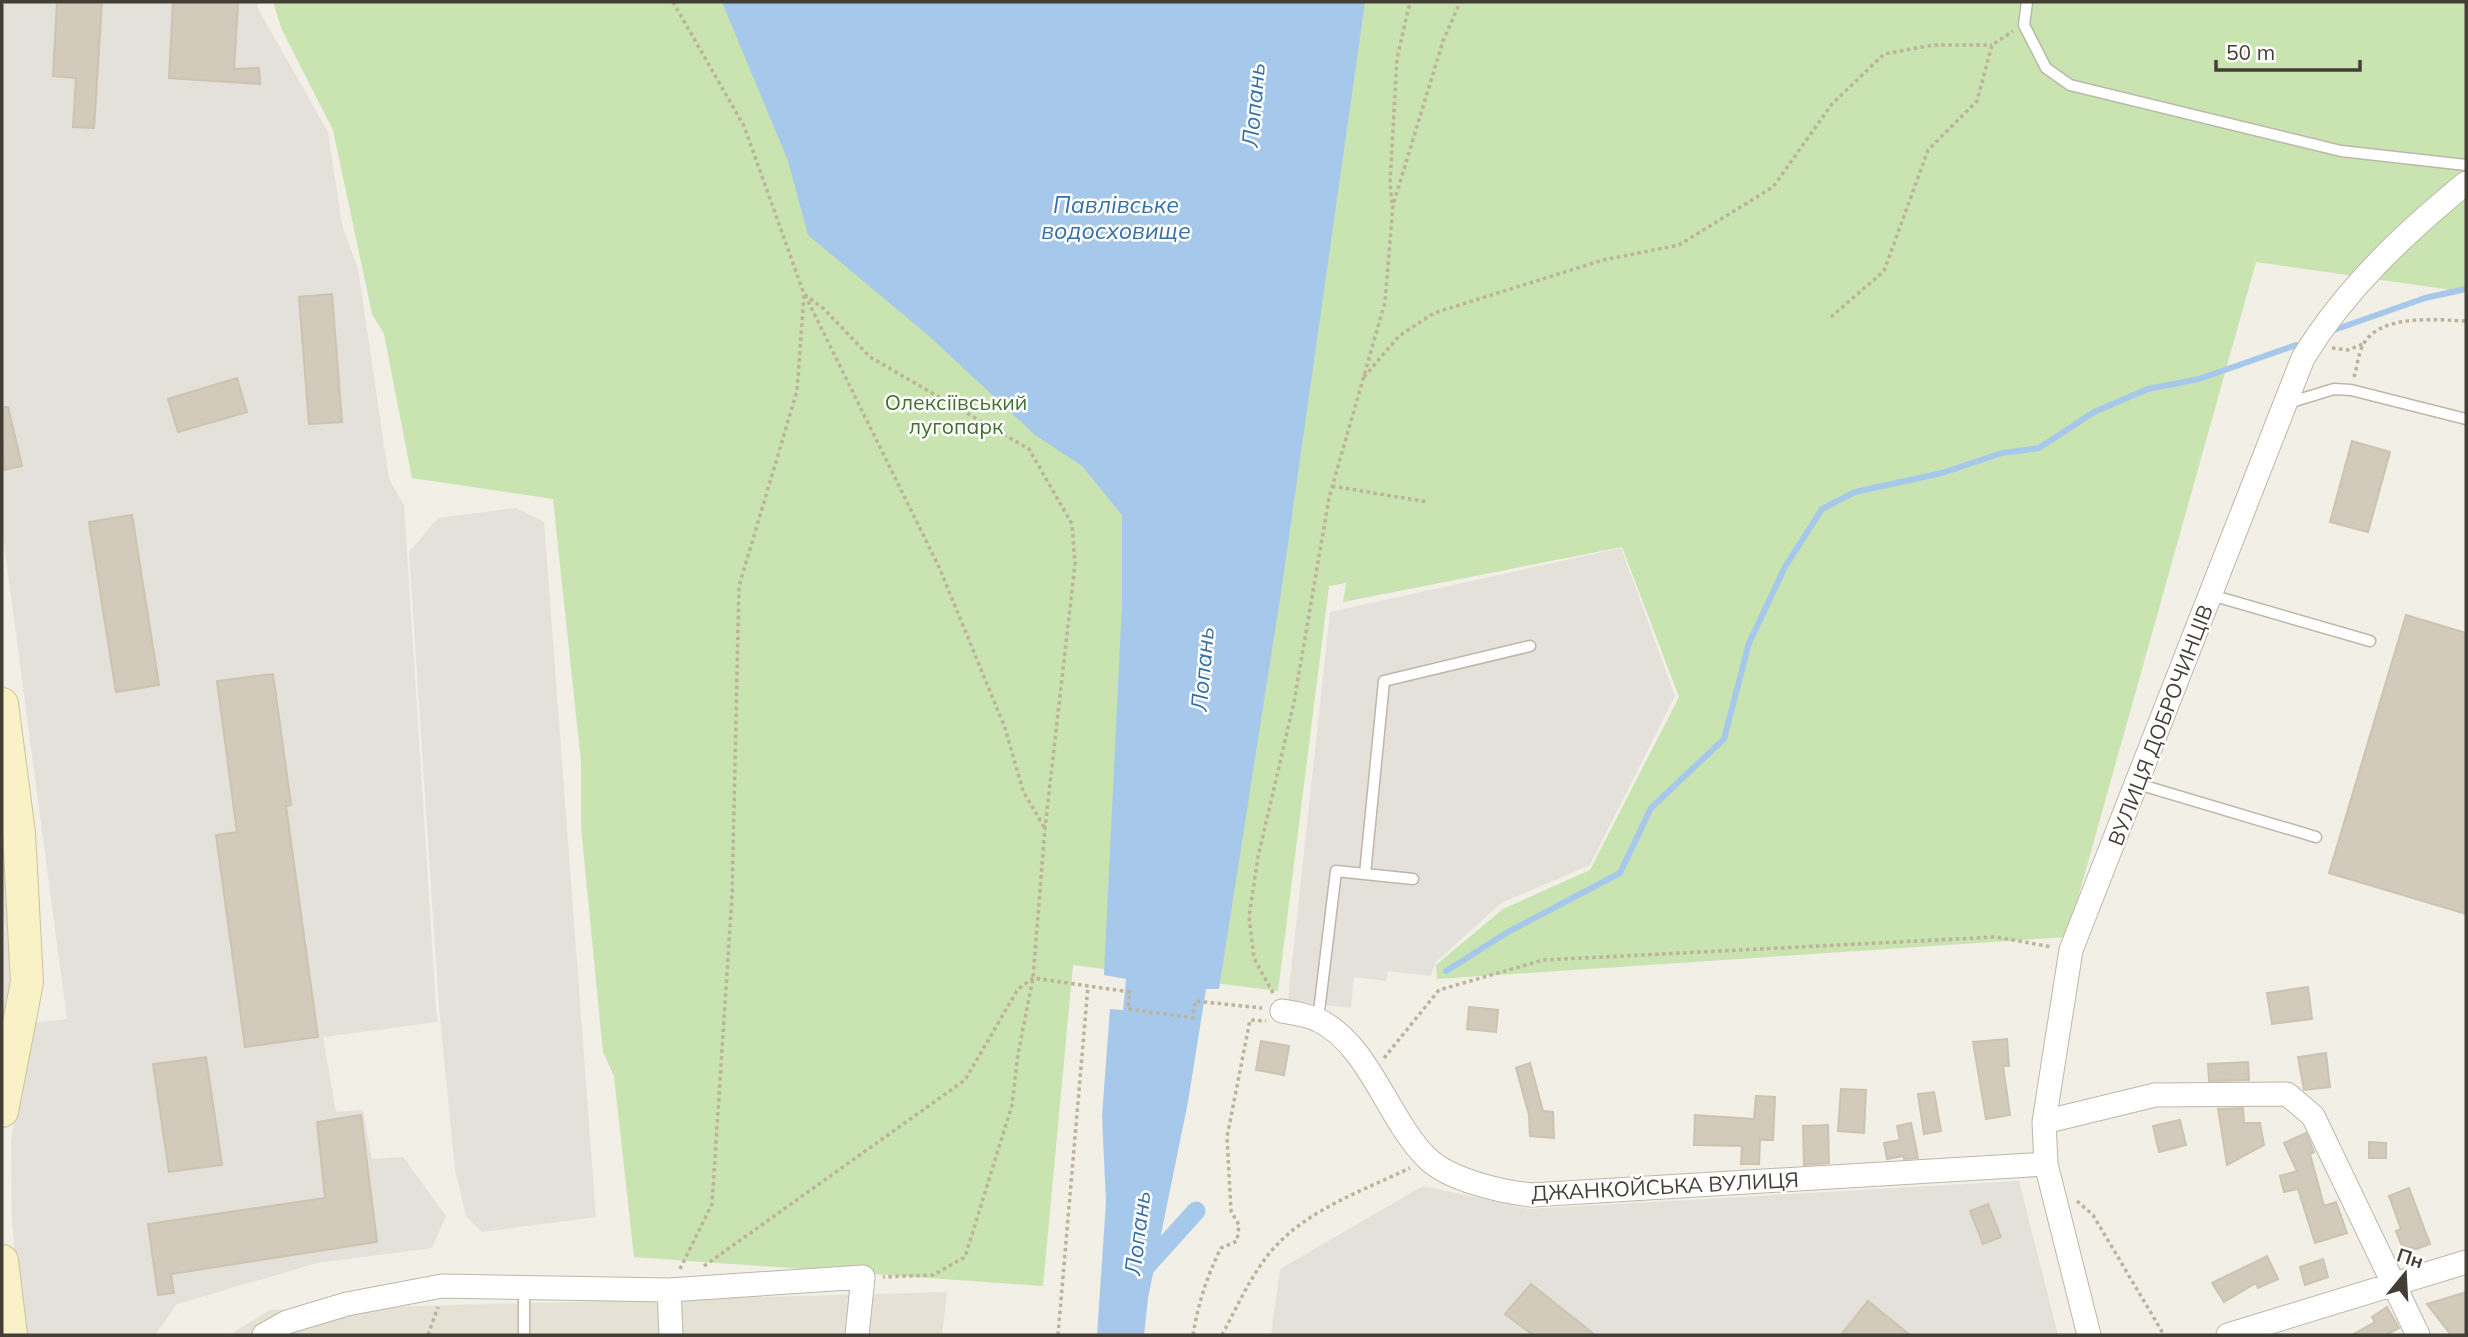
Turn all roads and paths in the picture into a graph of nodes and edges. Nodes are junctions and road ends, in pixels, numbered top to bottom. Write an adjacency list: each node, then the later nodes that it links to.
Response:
1 (673, 2): 10 (path)
2 (1409, 2): 9 (path)
3 (1460, 2): 9 (path)
4 (2027, 2): 5 (lane)
5 (2024, 25): 6 (path); 7 (lane)
6 (1992, 45): 11 (path); 15 (path)
7 (2466, 165)
8 (2466, 183): 13 (street, ВУЛИЦЯ ДОБРОЧИНЦІВ)
9 (1392, 205): 15 (path)
10 (804, 294): 26 (path); 26 (path); 48 (path)
11 (1831, 317)
12 (2466, 321): 14 (path)
13 (2313, 342): 14 (path); 17 (street, ВУЛИЦЯ ДОБРОЧИНЦІВ)
14 (2363, 344): 16 (path)
15 (1362, 380): 19 (path)
16 (2351, 390): 17 (lane); 18 (lane)
17 (2285, 404): 21 (street, ВУЛИЦЯ ДОБРОЧИНЦІВ)
18 (2466, 419)
19 (1332, 486): 20 (path); 34 (path)
20 (1427, 502)
21 (2211, 595): 22 (lane); 25 (street, ВУЛИЦЯ ДОБРОЧИНЦІВ)
22 (2370, 641)
23 (1530, 646): 28 (lane)
24 (2, 704): 37 (street)
25 (2138, 784): 27 (lane); 30 (street, ВУЛИЦЯ ДОБРОЧИНЦІВ)
26 (1045, 828): 31 (path)
27 (2316, 837)
28 (1365, 874): 29 (lane); 35 (lane)
29 (1413, 879)
30 (2071, 950): 36 (path); 38 (street, ВУЛИЦЯ ДОБРОЧИНЦІВ)
31 (1033, 978): 32 (path); 43 (path); 44 (path)
32 (1088, 986): 33 (path); 56 (path)
33 (1245, 1006)
34 (1282, 1011): 35 (street); 57 (path)
35 (1318, 1020): 36 (street, ДЖАНКОЙСЬКА ВУЛИЦЯ)
36 (1371, 1075): 39 (street, ДЖАНКОЙСЬКА ВУЛИЦЯ)
37 (2, 1111)
38 (2044, 1122): 40 (street, ВУЛИЦЯ ДОБРОЧИНЦІВ); 46 (street)
39 (1428, 1160): 40 (street, ДЖАНКОЙСЬКА ВУЛИЦЯ); 58 (path)
40 (2048, 1172): 59 (street, ВУЛИЦЯ ДОБРОЧИНЦІВ); 60 (path)
41 (2, 1261): 50 (street)
42 (2466, 1262): 46 (street)
43 (703, 1266)
44 (863, 1277): 48 (street); 55 (street)
45 (445, 1286): 47 (street); 49 (street); 52 (path)
46 (2393, 1286): 61 (street); 62 (street)
47 (524, 1289): 48 (street); 53 (lane)
48 (669, 1290): 54 (street)
49 (287, 1329): 51 (street)
50 (11, 1335)
51 (264, 1335)
52 (428, 1335)
53 (524, 1335)
54 (671, 1335)
55 (857, 1335)
56 (1058, 1335)
57 (1194, 1335)
58 (1222, 1335)
59 (2089, 1335)
60 (2164, 1335)
61 (2228, 1335)
62 (2418, 1335)

